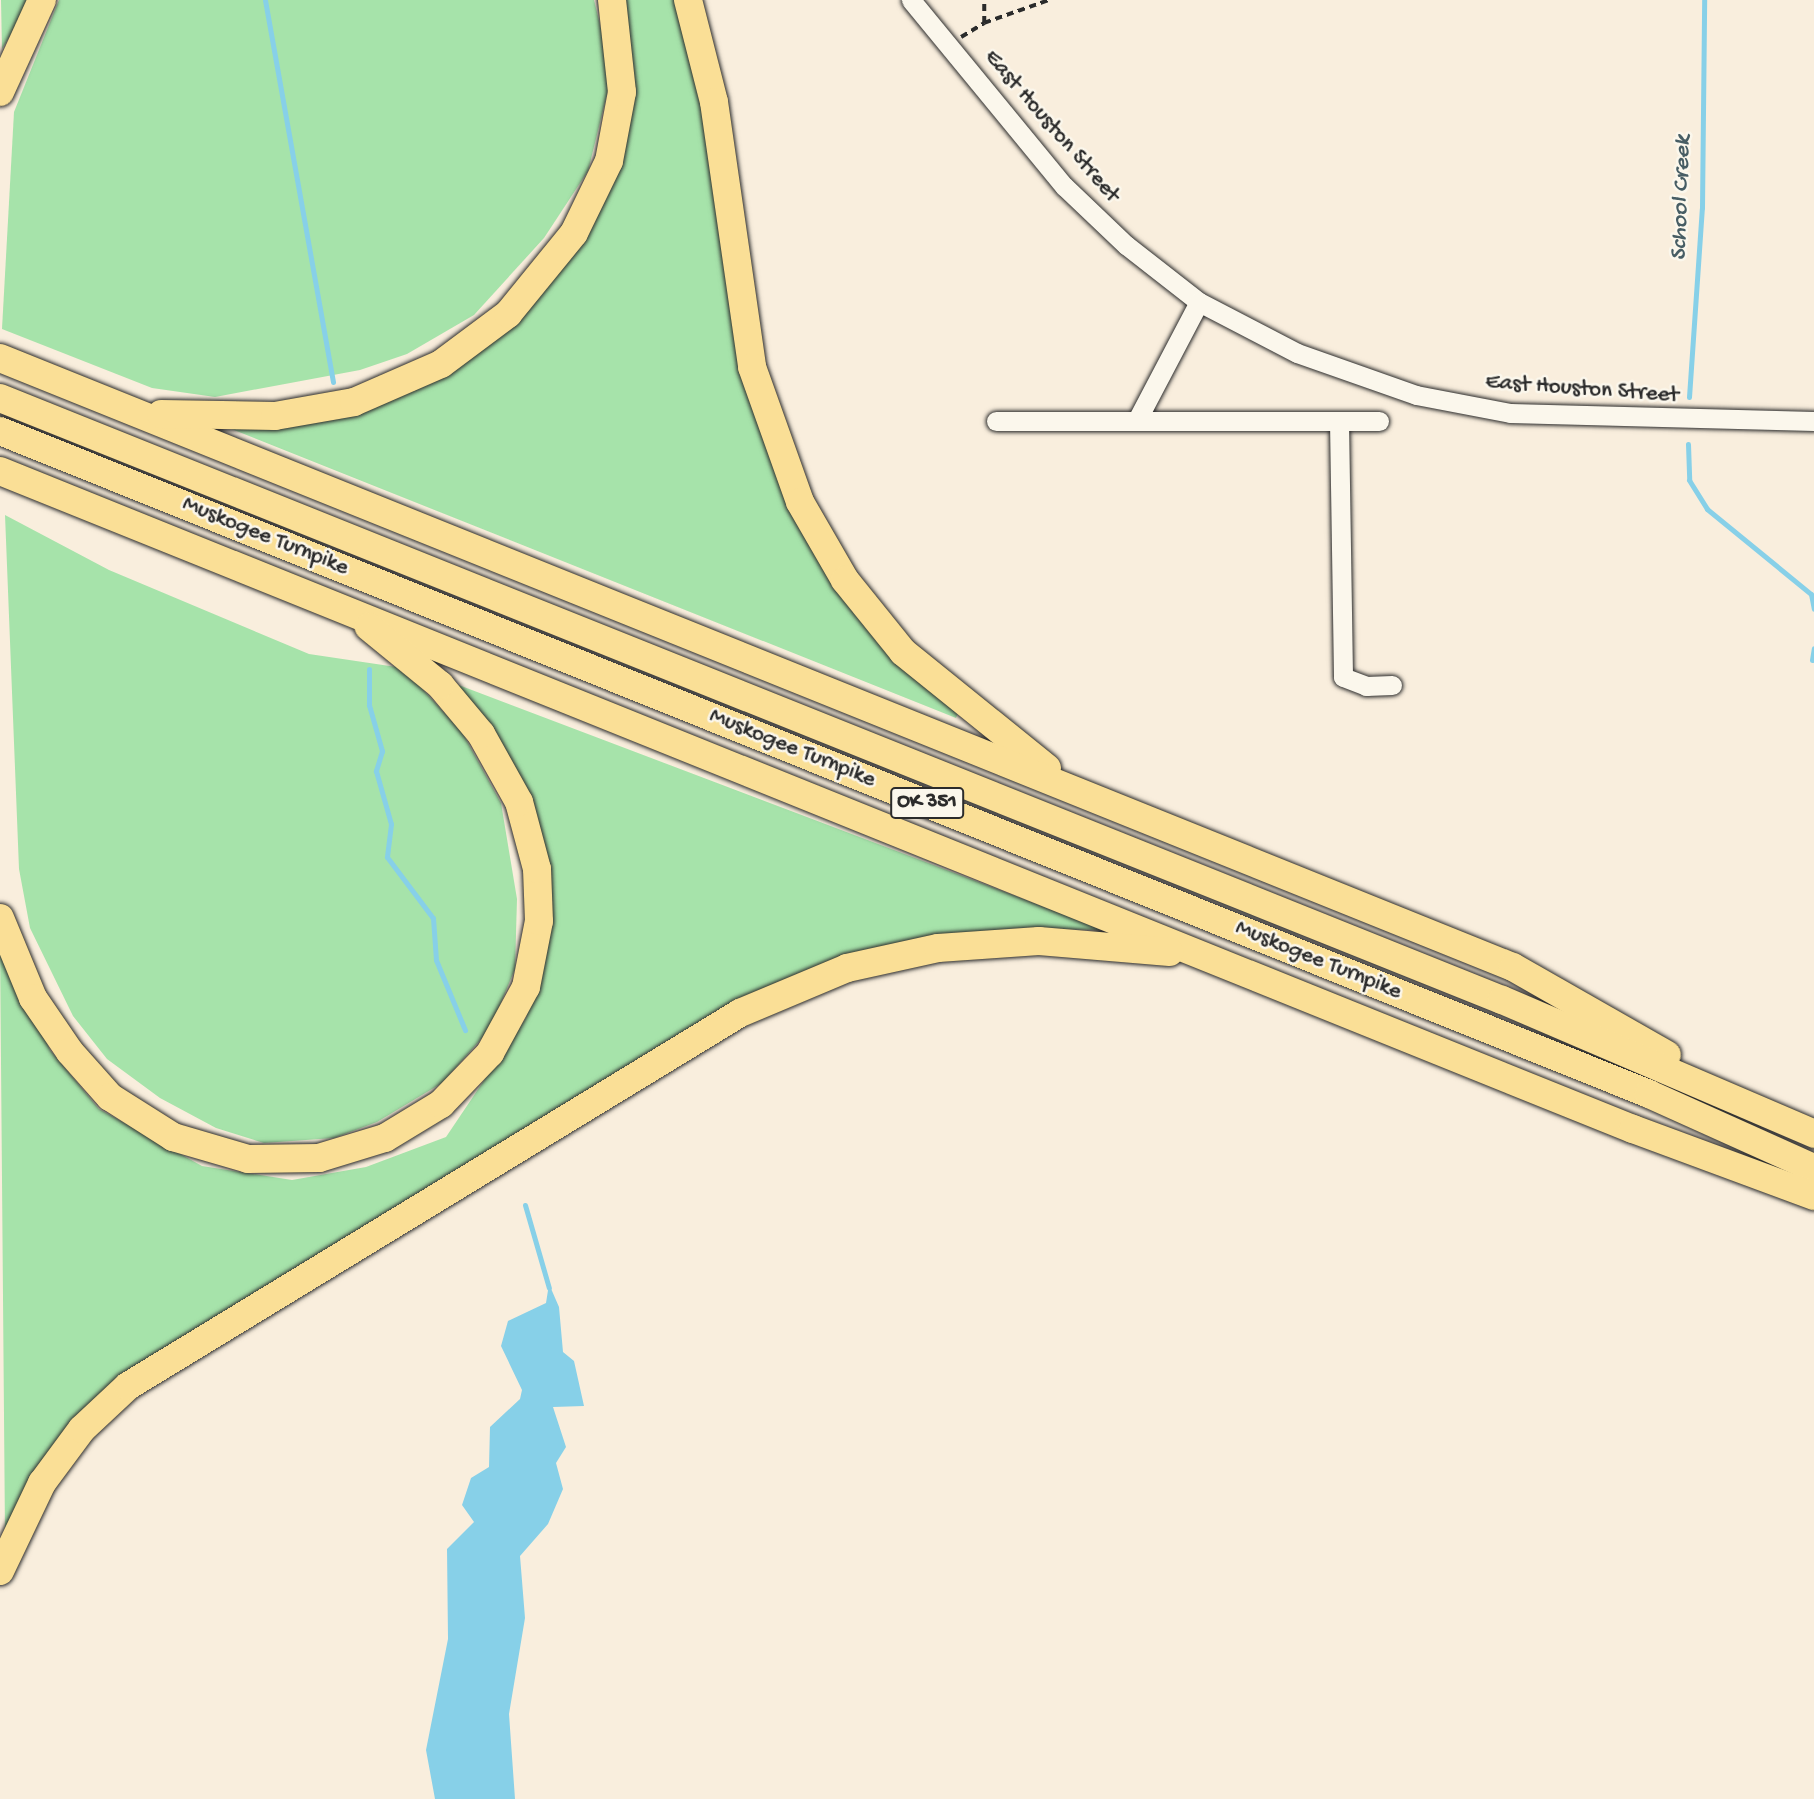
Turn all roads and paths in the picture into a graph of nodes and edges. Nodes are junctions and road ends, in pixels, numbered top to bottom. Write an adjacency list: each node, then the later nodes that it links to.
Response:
1 (42, 0): 9 (highway)
2 (612, 0): 13 (highway)
3 (688, 0): 23 (highway)
4 (911, 0): 8 (street, East Houston Street)
5 (984, 0): 7 (path)
6 (1049, 0): 7 (path)
7 (984, 23): 8 (path)
8 (947, 45): 10 (street, East Houston Street)
9 (0, 92)
10 (1199, 302): 14 (street); 18 (street, East Houston Street)
11 (0, 358): 13 (highway)
12 (0, 398): 26 (highway, Muskogee Turnpike / OK 351)
13 (137, 412): 23 (highway)
14 (1138, 420): 15 (street); 16 (street)
15 (996, 421)
16 (1339, 421): 17 (street); 22 (street)
17 (1379, 421)
18 (1814, 421)
19 (0, 431): 28 (highway, Muskogee Turnpike / OK 351)
20 (0, 471): 21 (highway)
21 (348, 609): 24 (highway); 25 (highway)
22 (1392, 685)
23 (1080, 792): 26 (highway)
24 (0, 918)
25 (1205, 956): 29 (highway); 30 (highway)
26 (1760, 1109): 27 (highway, Muskogee Turnpike / OK 351)
27 (1814, 1134)
28 (1814, 1168)
29 (1814, 1196)
30 (0, 1571)

